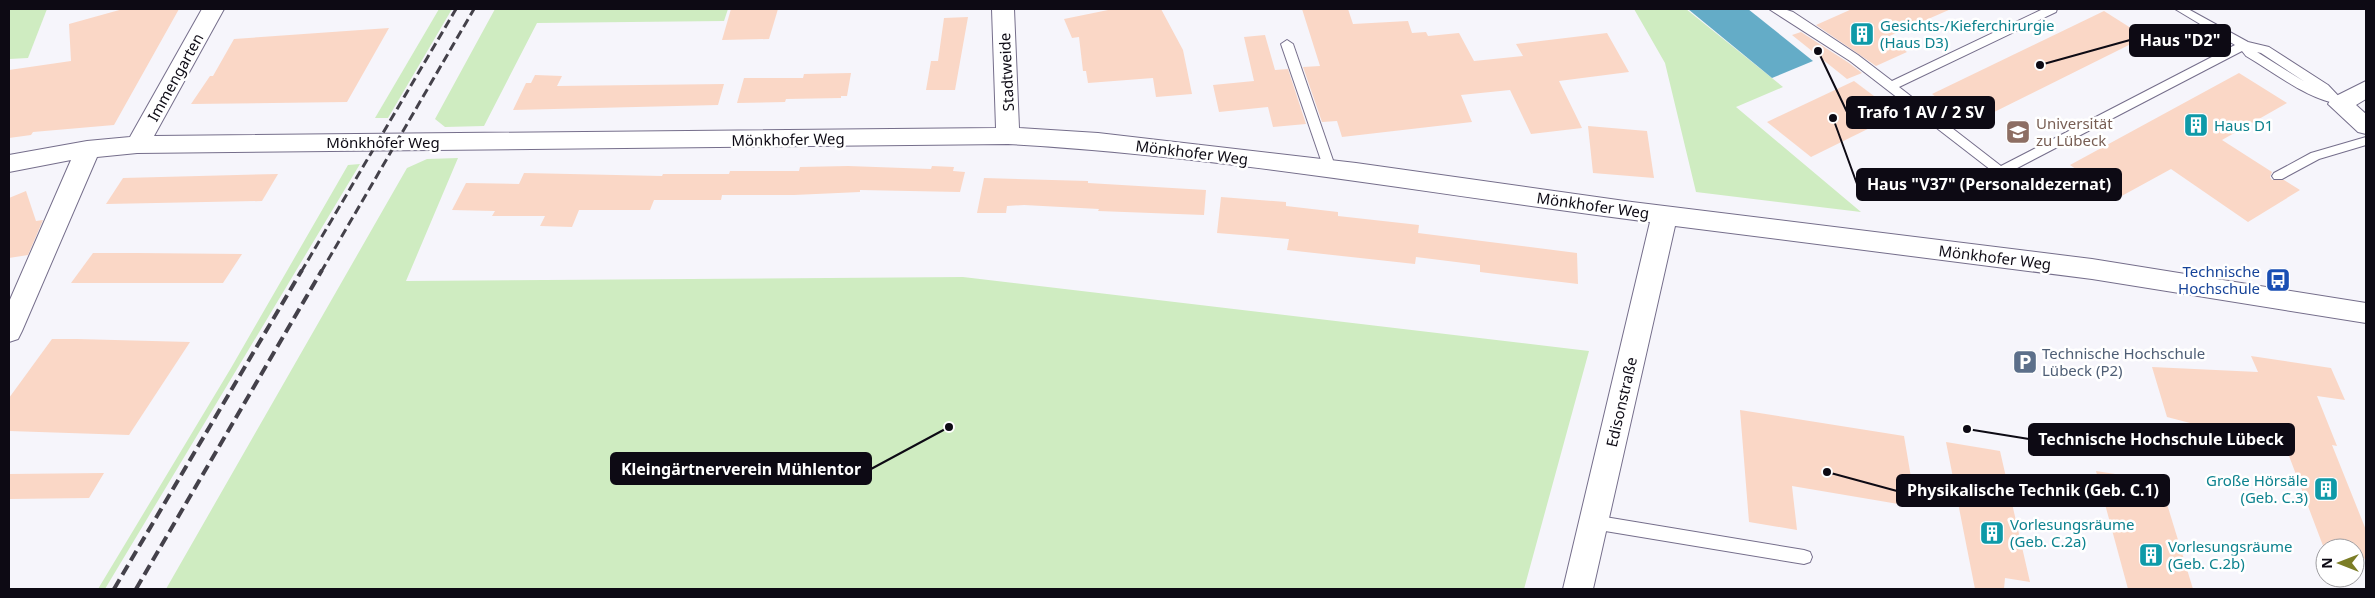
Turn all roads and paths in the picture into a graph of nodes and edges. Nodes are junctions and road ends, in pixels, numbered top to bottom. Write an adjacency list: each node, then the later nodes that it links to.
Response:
1 (213, 9): 16 (street, Immengarten)
2 (1003, 9): 14 (street, Stadtweide)
3 (1775, 9): 7 (lane)
4 (1803, 9): 7 (lane)
5 (2052, 9): 10 (lane)
6 (2180, 9): 9 (lane)
7 (1789, 15): 10 (lane)
8 (1287, 44): 19 (lane)
9 (2244, 45): 10 (lane); 12 (lane)
10 (1892, 86)
11 (2366, 89): 12 (street)
12 (2340, 104): 13 (street)
13 (2366, 126)
14 (1008, 136): 16 (street, Mönkhofer Weg); 19 (street, Mönkhofer Weg)
15 (2366, 141): 20 (lane)
16 (137, 145): 17 (street, Mönkhofer Weg)
17 (87, 149): 18 (street, Mönkhofer Weg); 23 (street)
18 (9, 163)
19 (1330, 169): 21 (street, Mönkhofer Weg)
20 (2278, 176)
21 (1662, 215): 22 (street, Mönkhofer Weg); 24 (street, Edisonstraße)
22 (2366, 313)
23 (9, 331)
24 (1593, 522): 25 (lane); 26 (street, Edisonstraße)
25 (1804, 557)
26 (1578, 589)

